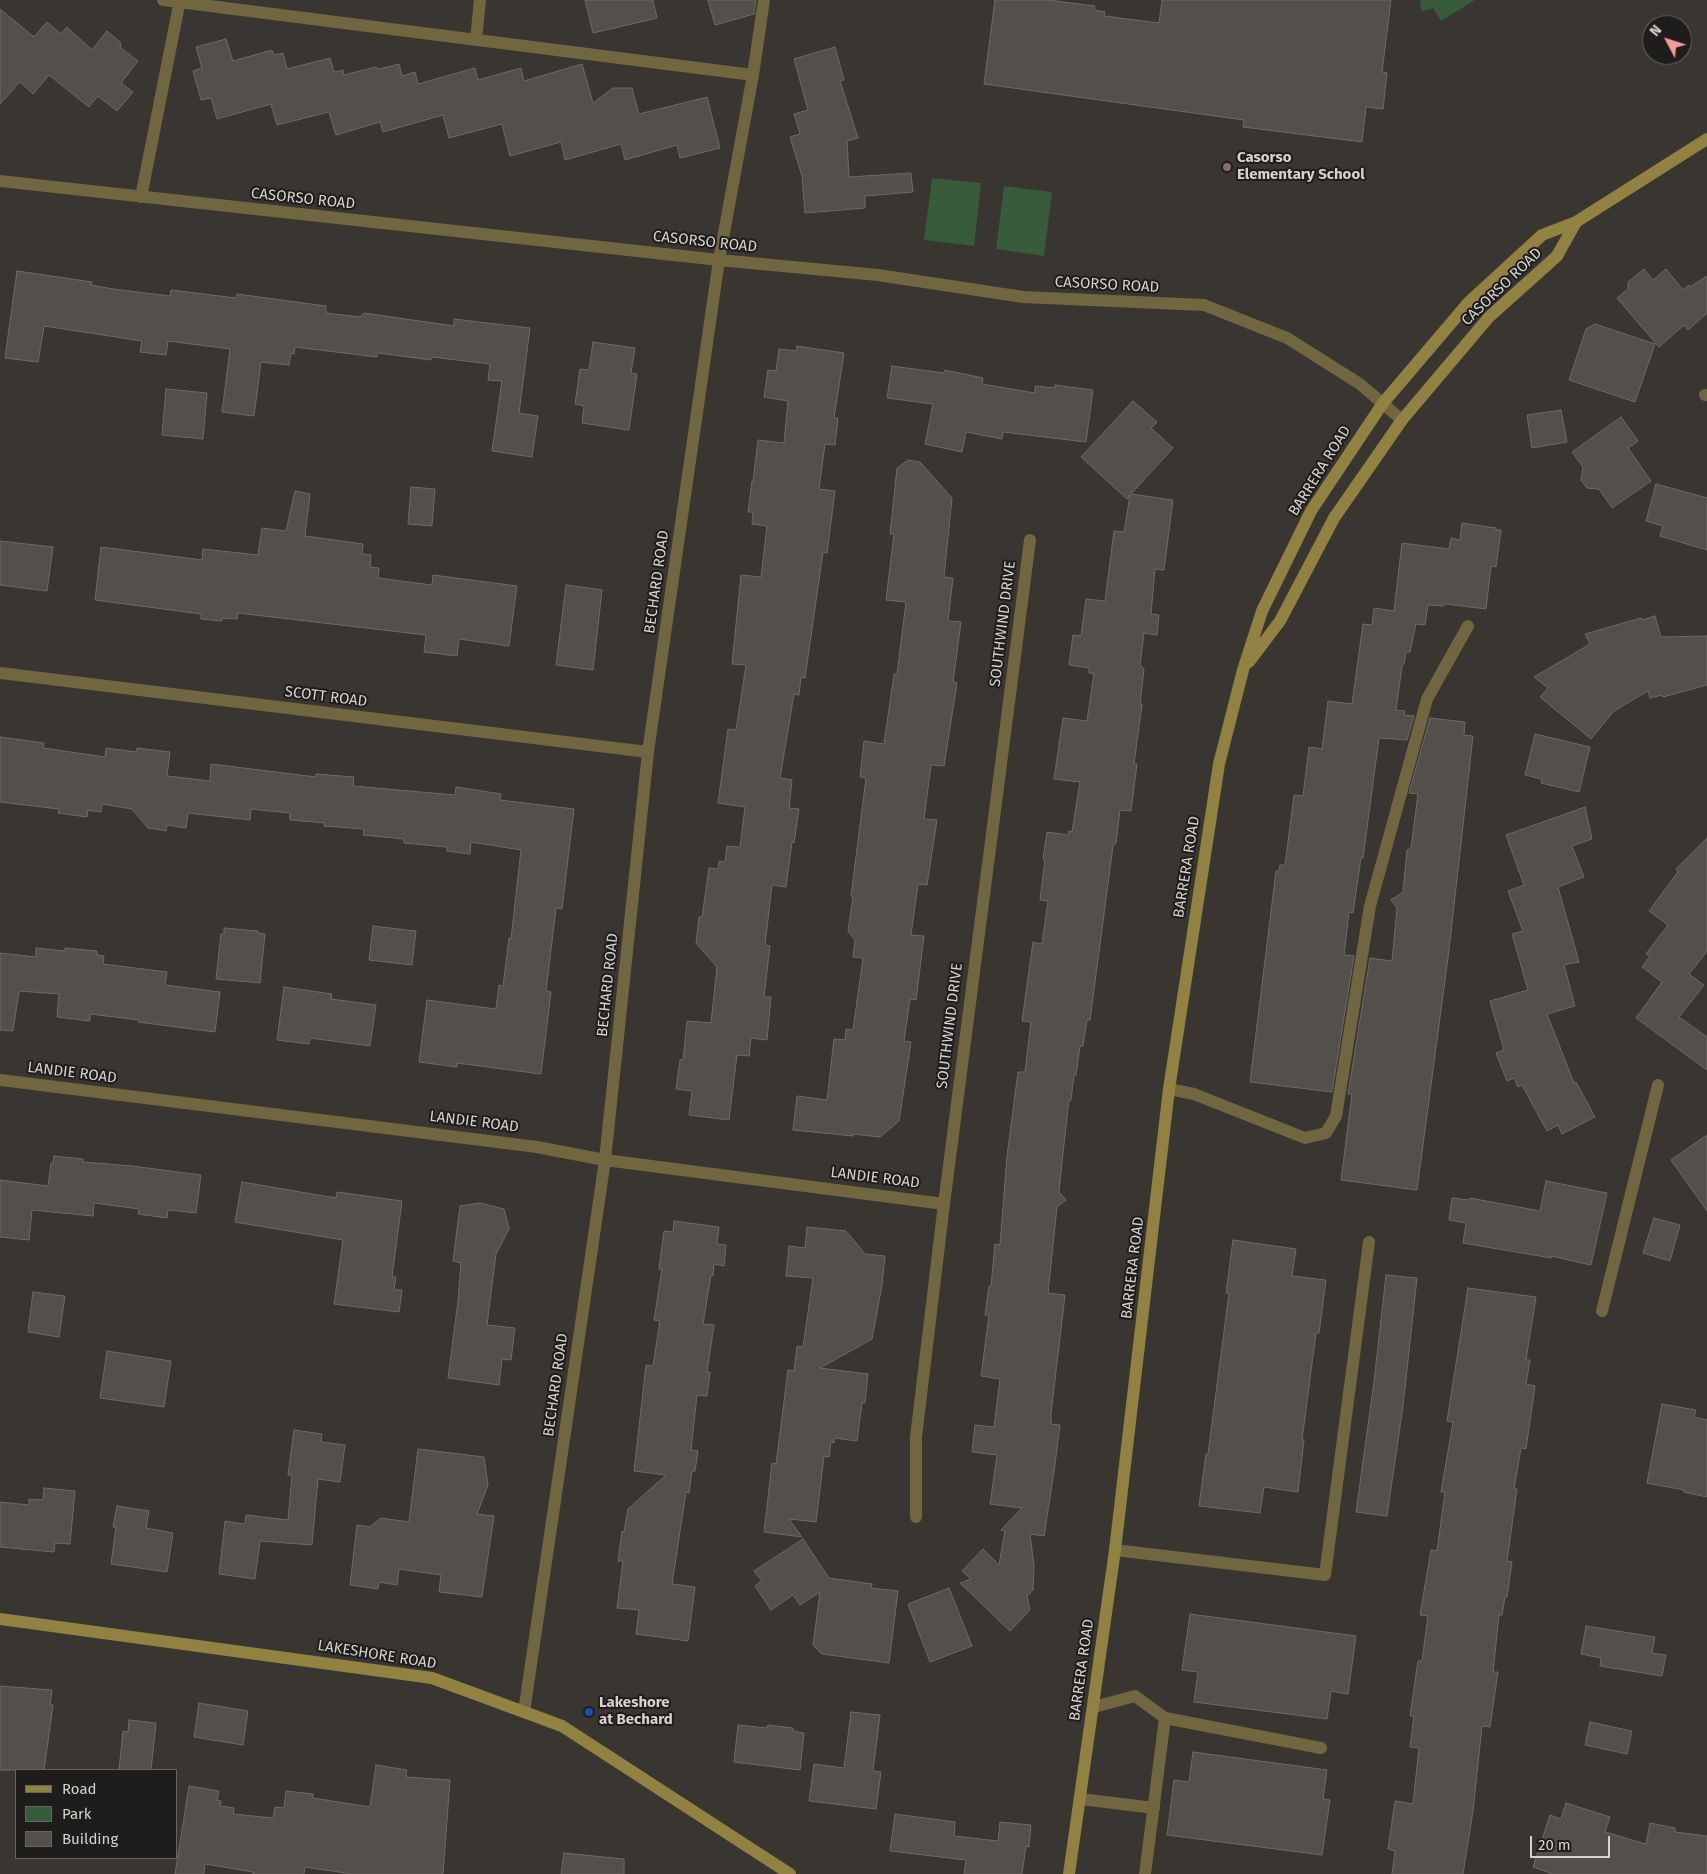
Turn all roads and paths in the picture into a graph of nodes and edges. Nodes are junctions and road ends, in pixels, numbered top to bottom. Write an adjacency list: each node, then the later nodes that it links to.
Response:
1 (163, 0): 4 (street)
2 (480, 0): 5 (street)
3 (764, 0): 6 (street, BECHARD ROAD)
4 (180, 1): 5 (street); 9 (street)
5 (476, 40): 6 (street)
6 (753, 75): 11 (street, BECHARD ROAD)
7 (1707, 139): 10 (street, CASORSO ROAD)
8 (0, 181): 9 (street, CASORSO ROAD)
9 (141, 197): 11 (street, CASORSO ROAD)
10 (1576, 222): 12 (street, CASORSO ROAD); 13 (street, CASORSO ROAD)
11 (720, 260): 12 (street, CASORSO ROAD); 18 (street, BECHARD ROAD)
12 (1383, 403): 13 (street, CASORSO ROAD); 16 (street, BARRERA ROAD)
13 (1402, 420): 16 (street, BARRERA ROAD)
14 (1030, 540): 23 (street, SOUTHWIND DRIVE)
15 (1468, 626): 21 (street)
16 (1243, 670): 21 (street, BARRERA ROAD)
17 (0, 673): 18 (street, SCOTT ROAD)
18 (648, 752): 22 (street, BECHARD ROAD)
19 (0, 1080): 22 (street, LANDIE ROAD)
20 (1658, 1085): 25 (street)
21 (1169, 1089): 27 (street, BARRERA ROAD)
22 (605, 1160): 23 (street, LANDIE ROAD); 30 (street, BECHARD ROAD)
23 (944, 1204): 26 (street, SOUTHWIND DRIVE)
24 (1369, 1242): 27 (street)
25 (1602, 1311)
26 (916, 1517)
27 (1115, 1550): 29 (street, BARRERA ROAD)
28 (0, 1619): 30 (street, LAKESHORE ROAD)
29 (1094, 1707): 31 (street); 33 (street, BARRERA ROAD)
30 (524, 1712): 35 (street, LAKESHORE ROAD)
31 (1165, 1718): 32 (street); 34 (street)
32 (1321, 1748)
33 (1081, 1798): 34 (street); 36 (street, BARRERA ROAD)
34 (1154, 1808): 37 (street)
35 (790, 1874)
36 (1069, 1874)
37 (1145, 1874)

